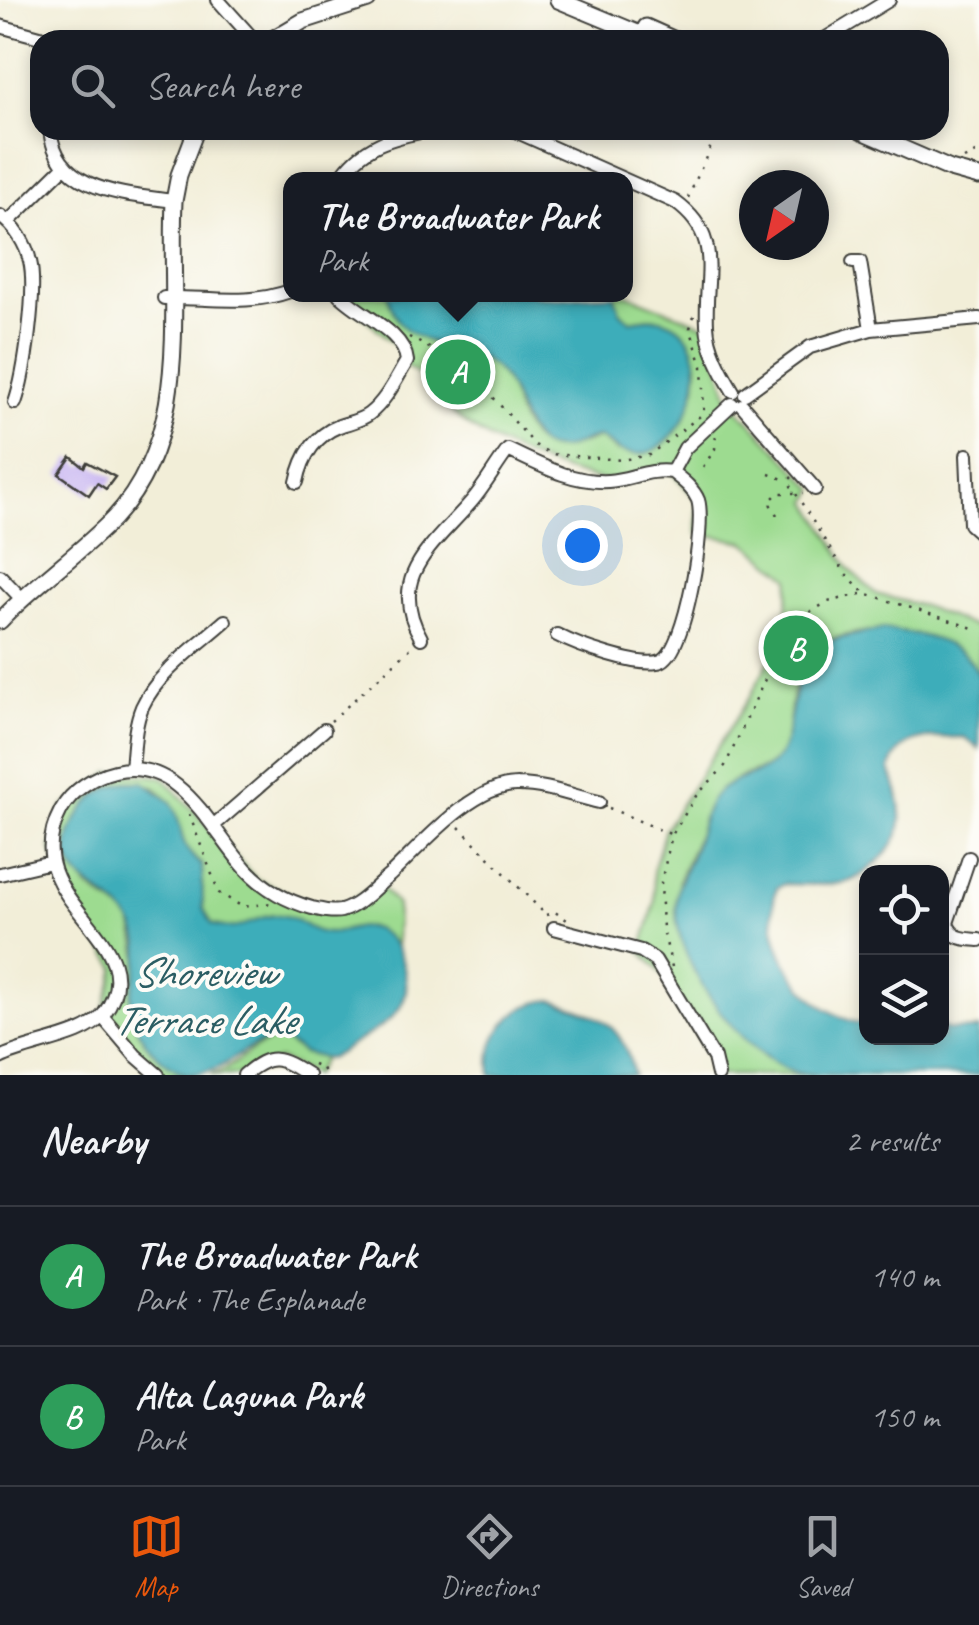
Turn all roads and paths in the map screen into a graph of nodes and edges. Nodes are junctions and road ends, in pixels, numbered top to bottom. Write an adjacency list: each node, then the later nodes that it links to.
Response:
1 (218, 0): 8 (street)
2 (336, 0): 9 (street)
3 (368, 0): 10 (street)
4 (558, 0): 11 (street)
5 (582, 0): 12 (street)
6 (889, 0): 13 (street)
7 (0, 26): 14 (street)
8 (246, 30)
9 (272, 30)
10 (288, 30)
11 (630, 30)
12 (652, 30)
13 (840, 30)
14 (30, 34)
15 (53, 140): 25 (street)
16 (181, 140): 30 (street)
17 (192, 140): 30 (street)
18 (385, 140): 26 (street)
19 (535, 140): 27 (street)
20 (714, 140): 31 (path)
21 (884, 140): 28 (street)
22 (905, 140): 28 (street)
23 (979, 152): 24 (path)
24 (956, 158)
25 (64, 166): 30 (street); 32 (street)
26 (346, 172)
27 (604, 172)
28 (979, 172)
29 (633, 185): 31 (street)
30 (170, 200): 35 (street)
31 (685, 209): 37 (street)
32 (4, 218): 42 (street)
33 (853, 262): 39 (street)
34 (283, 293): 35 (street)
35 (168, 298): 57 (street)
36 (349, 302): 50 (street)
37 (708, 303): 40 (path); 41 (street)
38 (979, 319): 39 (street)
39 (871, 328): 41 (street)
40 (404, 333)
41 (738, 398): 43 (street); 46 (street)
42 (14, 403)
43 (711, 424): 45 (path); 47 (street)
44 (967, 456): 54 (street)
45 (703, 467)
46 (799, 470): 49 (path); 51 (street)
47 (672, 472): 62 (street); 63 (street)
48 (769, 474): 49 (path)
49 (788, 481): 52 (path)
50 (297, 482)
51 (816, 488): 52 (path)
52 (796, 496): 53 (path); 56 (path)
53 (777, 515)
54 (979, 532)
55 (0, 576): 57 (street)
56 (866, 593): 61 (path); 70 (path)
57 (20, 597): 58 (street); 60 (street)
58 (0, 610)
59 (225, 621): 65 (street)
60 (0, 622)
61 (979, 630)
62 (557, 635)
63 (421, 638): 64 (path)
64 (324, 730): 69 (street)
65 (132, 770): 69 (street); 72 (street)
66 (599, 802): 68 (street); 70 (path)
67 (186, 805): 74 (path)
68 (451, 819): 69 (street); 75 (path)
69 (213, 826)
70 (672, 835): 77 (path)
71 (969, 858): 76 (street)
72 (50, 862): 73 (street); 78 (street)
73 (0, 874)
74 (280, 904)
75 (554, 928): 77 (street)
76 (979, 940)
77 (667, 978): 83 (street)
78 (102, 1016): 79 (street); 80 (street)
79 (0, 1058)
80 (158, 1075)
81 (244, 1075): 82 (street)
82 (308, 1075)
83 (718, 1075)

